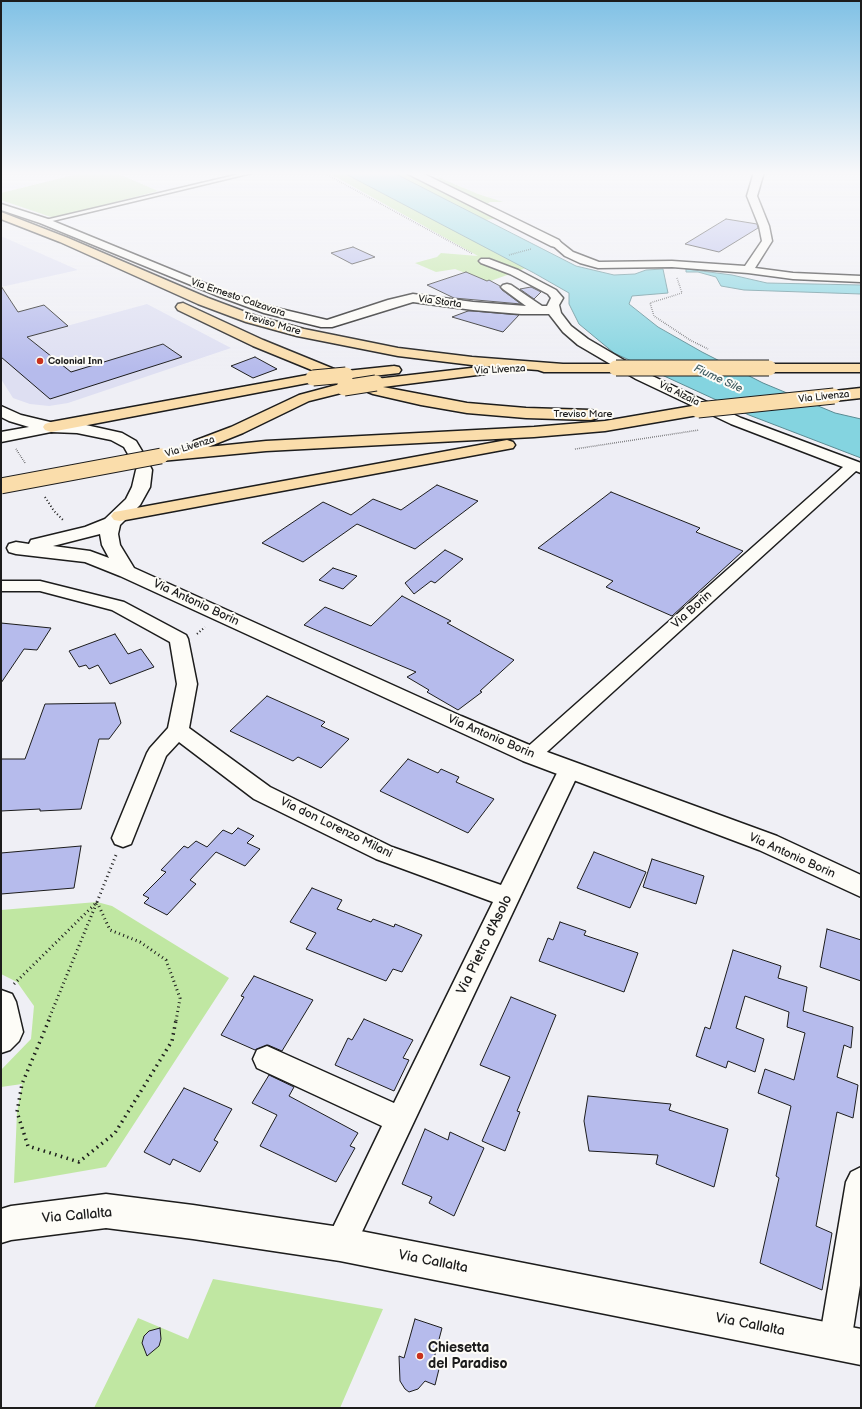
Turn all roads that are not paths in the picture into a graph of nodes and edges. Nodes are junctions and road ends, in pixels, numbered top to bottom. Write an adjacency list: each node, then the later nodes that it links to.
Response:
1 (30, 238): 9 (highway)
2 (58, 238): 16 (highway, Treviso Mare)
3 (85, 238): 15 (street, Via Ernesto Calzavara)
4 (544, 238): 6 (main road)
5 (766, 238): 8 (street)
6 (555, 243): 8 (street)
7 (485, 261): 11 (street, Via Alzaia)
8 (748, 270): 10 (street)
9 (118, 276)
10 (861, 279)
11 (532, 281): 13 (street); 14 (street, Via Alzaia)
12 (165, 299): 19 (highway, Treviso Mare)
13 (539, 310): 14 (street, Via Storta); 15 (street, Via Storta)
14 (554, 310): 30 (street, Via Alzaia)
15 (321, 323)
16 (529, 366): 17 (highway, Treviso Mare); 20 (highway)
17 (559, 368): 18 (highway, Via Livenza, bridge); 21 (highway, Via Livenza)
18 (861, 368)
19 (329, 372)
20 (345, 381): 21 (highway, Via Livenza, bridge); 26 (highway, bridge); 29 (highway, Via Livenza)
21 (374, 386): 23 (highway, Treviso Mare)
22 (861, 393): 23 (highway, Via Livenza, bridge)
23 (698, 410): 25 (highway, Via Livenza)
24 (1, 412): 26 (main road)
25 (605, 426): 29 (highway, Via Livenza); 33 (highway)
26 (51, 427): 27 (main road); 28 (main road)
27 (4, 436)
28 (134, 451)
29 (161, 456): 32 (highway, bridge)
30 (857, 467): 38 (street, Via Borin)
31 (144, 470): 33 (main road)
32 (1, 486)
33 (116, 520): 34 (main road); 35 (main road)
34 (8, 549): 35 (main road, Via Antonio Borin)
35 (127, 572): 38 (main road, Via Antonio Borin)
36 (1, 586): 37 (street)
37 (178, 731): 40 (street); 42 (street, Via don Lorenzo Milani)
38 (531, 755): 39 (main road, Via Antonio Borin)
39 (569, 770): 41 (main road, Via Antonio Borin); 42 (street, Via Pietro d'Asolo)
40 (123, 838)
41 (861, 887)
42 (508, 897): 46 (street, Via Pietro d'Asolo)
43 (6, 993): 44 (street)
44 (1, 1041)
45 (267, 1059): 46 (street)
46 (400, 1120): 49 (street, Via Pietro d'Asolo)
47 (861, 1182): 50 (street)
48 (1, 1226): 49 (main road, Via Callalta)
49 (340, 1244): 50 (main road, Via Callalta)
50 (848, 1344)

